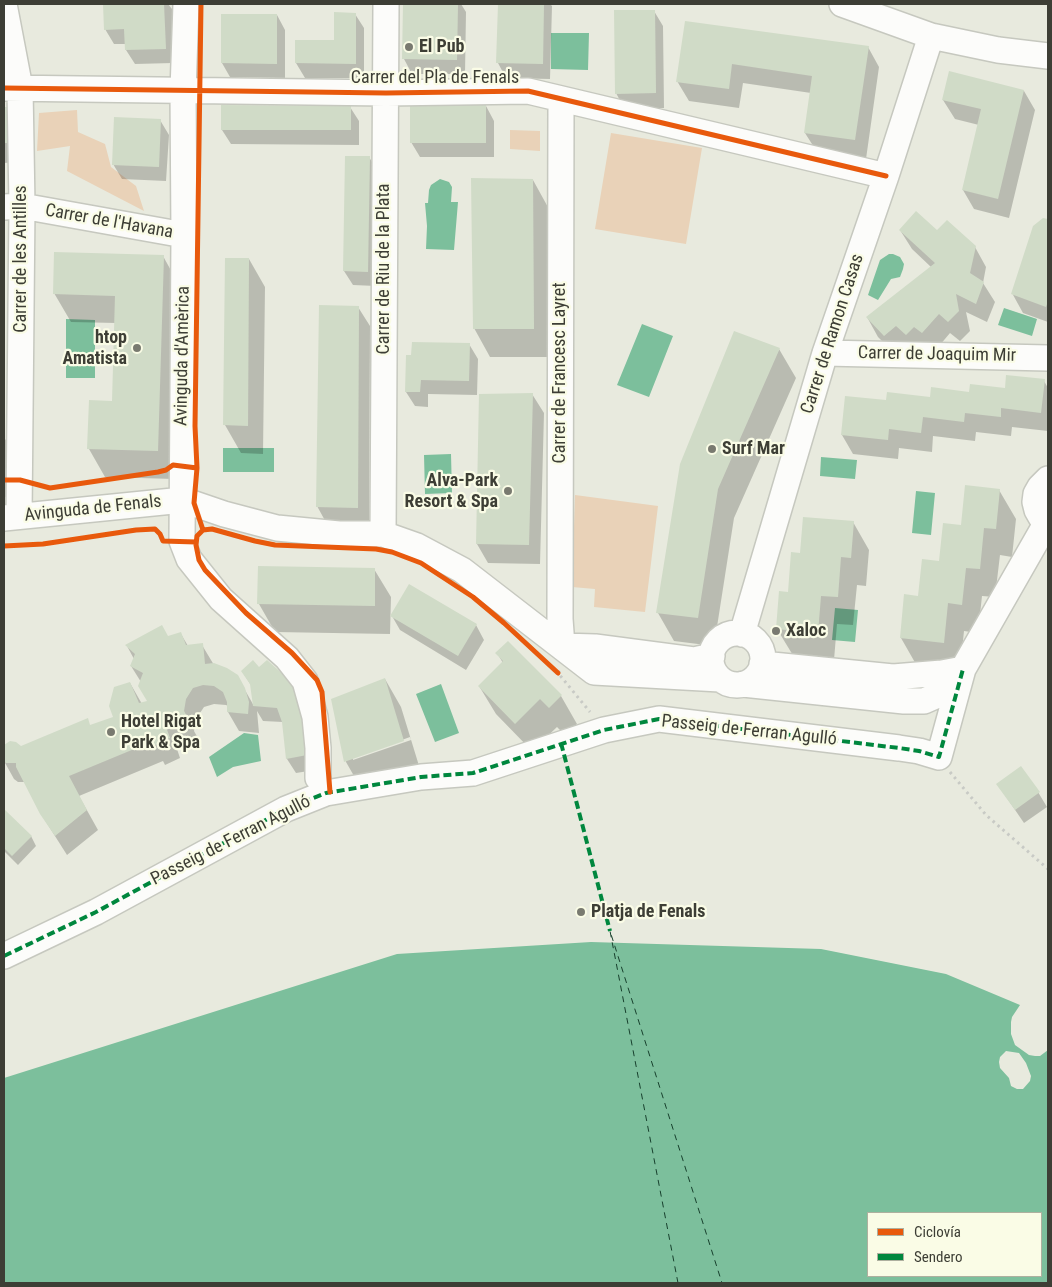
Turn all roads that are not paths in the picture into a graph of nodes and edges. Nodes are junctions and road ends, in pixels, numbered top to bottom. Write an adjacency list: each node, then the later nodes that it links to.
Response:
1 (4, 4): 7 (street, Carrer de les Antilles)
2 (186, 4): 8 (street, Avinguda d'Amèrica)
3 (386, 4): 9 (street, Carrer de Riu de la Plata)
4 (842, 4): 5 (street)
5 (931, 36): 6 (street); 11 (street, Carrer de Ramon Casas)
6 (1048, 56)
7 (12, 88): 8 (street, Carrer del Pla de Fenals); 12 (street, Carrer de les Antilles)
8 (183, 90): 9 (street, Carrer del Pla de Fenals); 13 (street, Avinguda d'Amèrica)
9 (386, 93): 10 (street, Carrer del Pla de Fenals); 20 (street, Carrer de Riu de la Plata)
10 (561, 100): 11 (street, Carrer del Pla de Fenals); 23 (street, Carrer de Francesc Layret)
11 (886, 176): 14 (street, Carrer de Ramon Casas)
12 (13, 207): 13 (street, Carrer de l'Havana); 18 (street, Carrer de les Antilles)
13 (184, 235): 17 (street, Avinguda d'Amèrica)
14 (825, 352): 15 (street, Carrer de Joaquim Mir); 21 (street, Carrer de Ramon Casas)
15 (1048, 358)
16 (1048, 479): 19 (street)
17 (183, 500): 18 (street, Avinguda de Fenals); 20 (street); 27 (street, Avinguda d'Amèrica)
18 (12, 517)
19 (1048, 523): 25 (street)
20 (382, 534): 23 (street)
21 (742, 634): 22 (street); 24 (street)
22 (712, 656): 23 (street); 26 (street)
23 (561, 660): 26 (street)
24 (762, 664): 25 (street); 26 (street)
25 (963, 669): 26 (street); 28 (street, Passeig de Ferran Agulló)
26 (732, 682)
27 (318, 778)
28 (4, 956)

